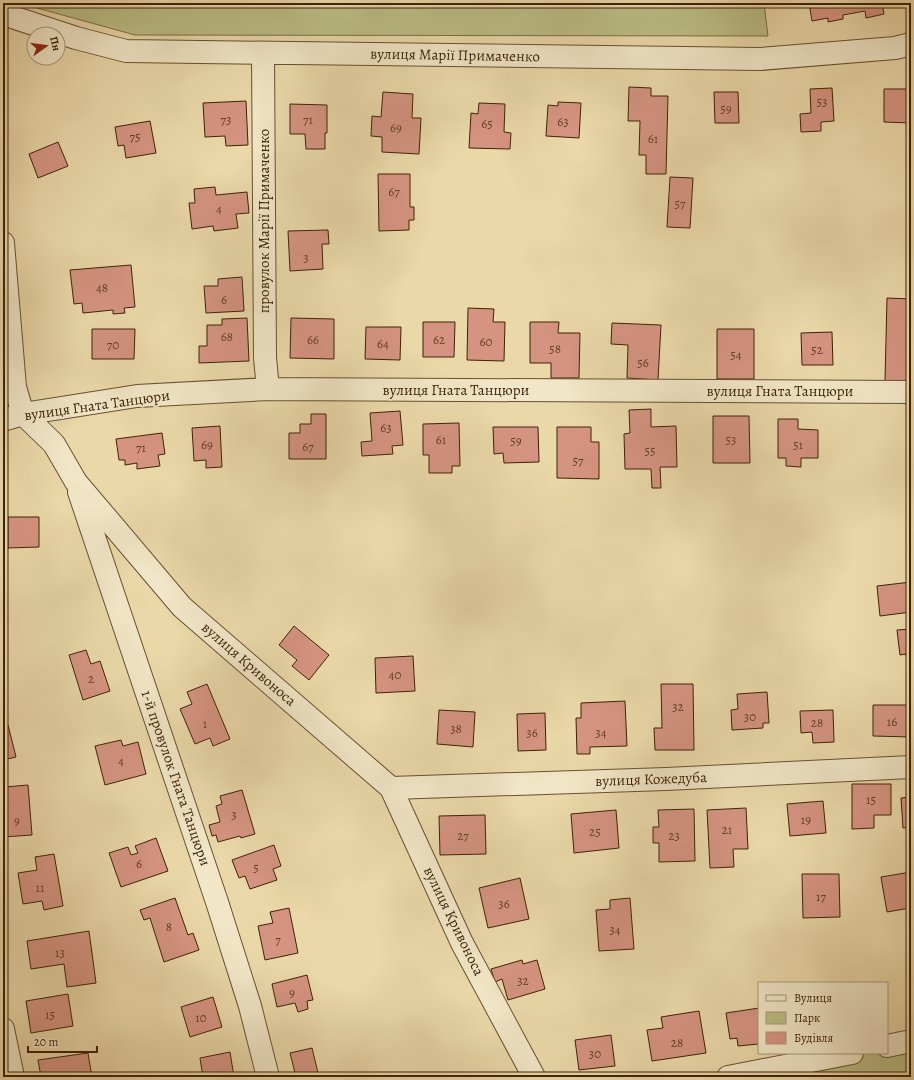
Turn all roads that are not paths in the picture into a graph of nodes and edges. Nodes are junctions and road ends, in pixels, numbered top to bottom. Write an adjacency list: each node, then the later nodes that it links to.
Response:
1 (3, 14): 3 (street, вулиця Марії Примаченко)
2 (911, 44): 3 (street, вулиця Марії Примаченко)
3 (263, 53): 5 (street, провулок Марії Примаченко)
4 (3, 243): 7 (street, вулиця Кривоноса)
5 (268, 389): 6 (street, вулиця Гната Танцюри); 7 (street, вулиця Гната Танцюри)
6 (911, 392)
7 (13, 417): 8 (street, вулиця Кривоноса)
8 (76, 482): 10 (street, вулиця Кривоноса); 16 (street, 1-й провулок Гната Танцюри)
9 (911, 767): 10 (street, вулиця Кожедуба)
10 (391, 788): 17 (street, вулиця Кривоноса)
11 (3, 1029): 15 (street)
12 (911, 1042): 13 (street)
13 (888, 1046)
14 (847, 1054): 18 (street)
15 (13, 1077)
16 (268, 1077)
17 (534, 1077)
18 (728, 1077)

